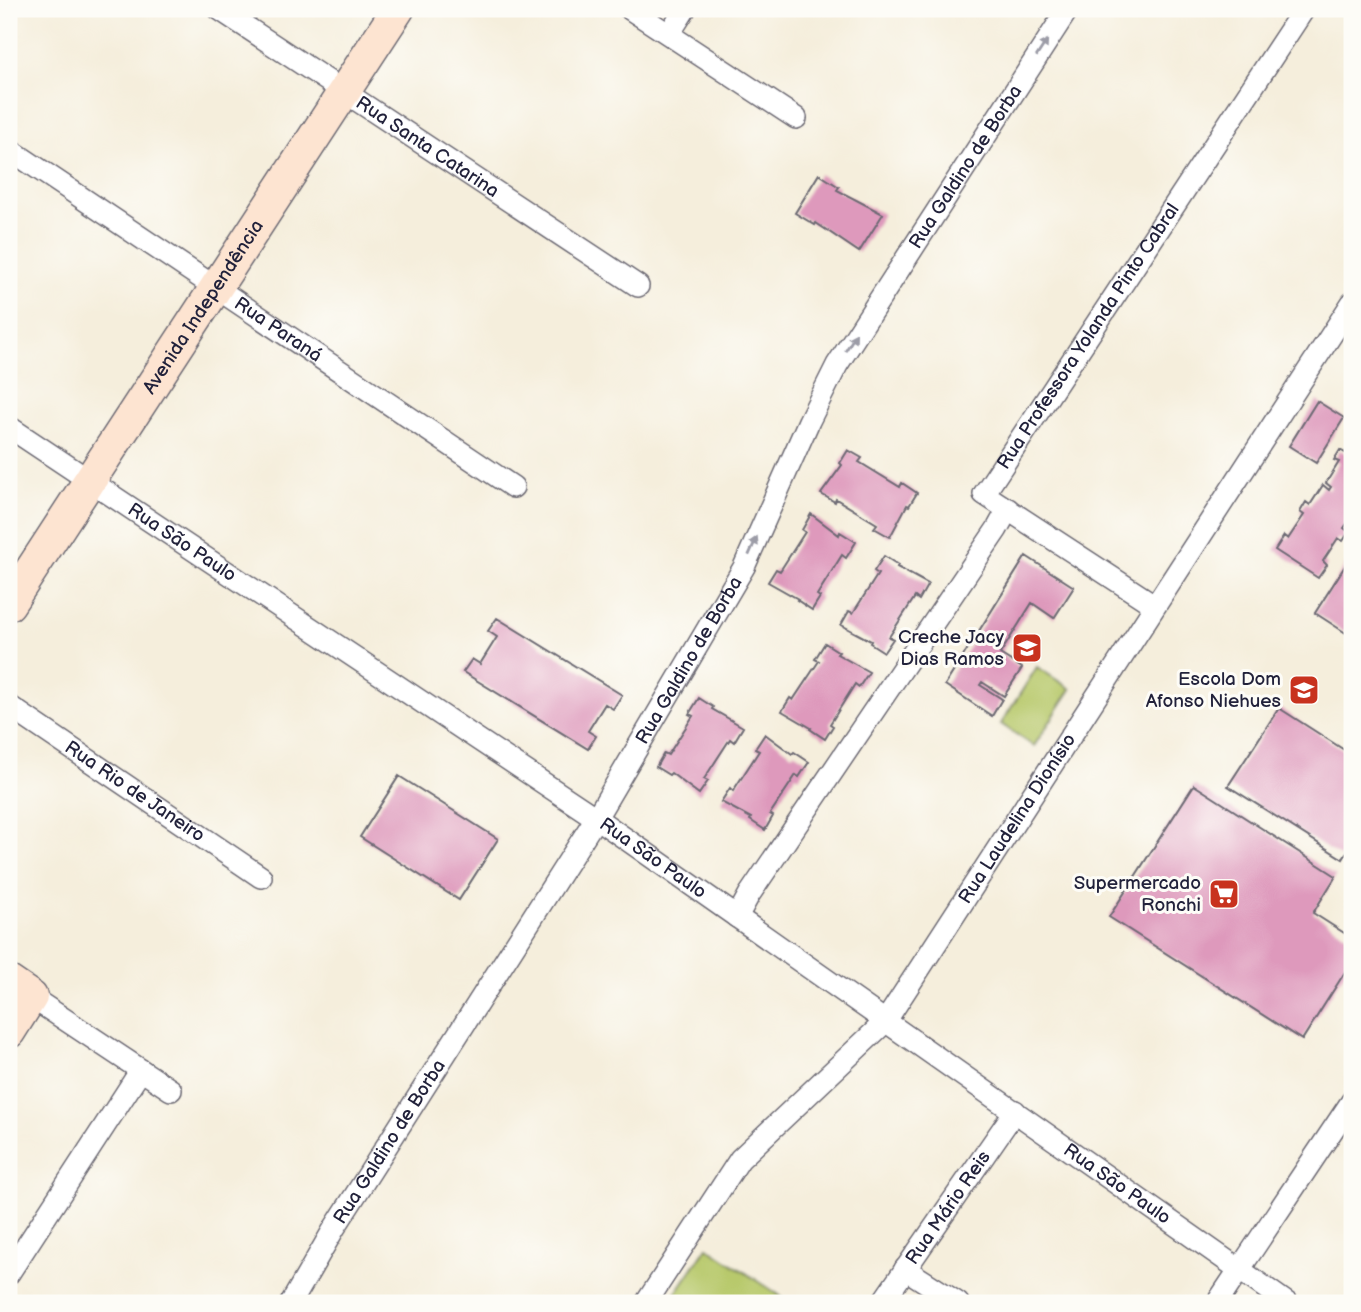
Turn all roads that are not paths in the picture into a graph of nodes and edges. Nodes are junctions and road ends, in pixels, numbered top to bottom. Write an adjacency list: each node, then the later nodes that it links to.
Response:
1 (219, 9): 8 (street, Rua Santa Catarina)
2 (398, 9): 8 (street, Avenida Independência)
3 (630, 9): 7 (street)
4 (685, 9): 7 (street)
5 (1068, 9): 21 (street, Rua Galdino de Borba, one-way to 5)
6 (1304, 9): 17 (street, Rua Professora Yolanda Pinto Cabral)
7 (669, 34): 9 (street)
8 (344, 92): 11 (street, Rua Santa Catarina); 12 (street, Avenida Independência)
9 (796, 118)
10 (9, 149): 12 (street, Rua Paraná)
11 (638, 286)
12 (215, 287): 15 (street, Avenida Independência); 16 (street, Rua Paraná)
13 (1352, 303): 19 (street, Rua Laudelina Dionísio)
14 (9, 427): 15 (street, Rua São Paulo)
15 (89, 482): 18 (street, Avenida Independência); 21 (street, Rua São Paulo)
16 (513, 487)
17 (1008, 509): 19 (street, Rua Professora Yolanda Pinto Cabral); 23 (street)
18 (9, 604)
19 (1154, 605): 25 (street, Rua Laudelina Dionísio)
20 (9, 706): 22 (street, Rua Rio de Janeiro)
21 (596, 818): 23 (street, Rua São Paulo); 34 (street, Rua Galdino de Borba)
22 (261, 877)
23 (737, 917): 25 (street, Rua São Paulo)
24 (20, 990): 26 (street); 27 (street)
25 (885, 1021): 30 (street, Rua São Paulo); 35 (street, Rua Laudelina Dionísio)
26 (9, 1032)
27 (141, 1070): 28 (street); 33 (street)
28 (171, 1090)
29 (1352, 1101): 32 (street)
30 (1015, 1111): 31 (street, Rua Mário Reis); 32 (street, Rua São Paulo)
31 (905, 1269): 36 (street, Rua Mário Reis); 37 (street)
32 (1240, 1270): 38 (street); 39 (street, Rua São Paulo)
33 (9, 1273)
34 (291, 1303)
35 (646, 1303)
36 (882, 1303)
37 (958, 1303)
38 (1217, 1303)
39 (1287, 1303)

